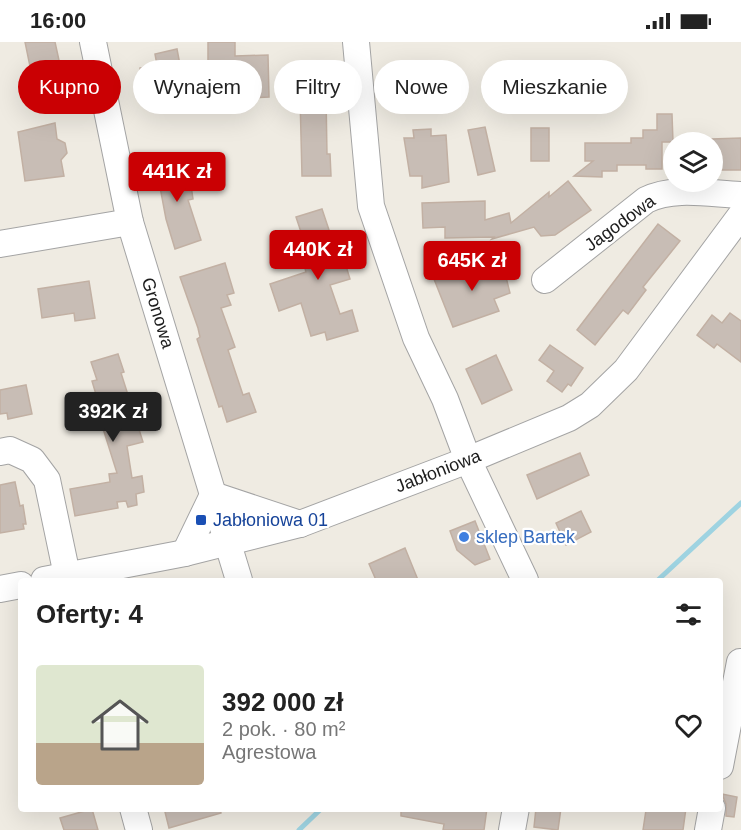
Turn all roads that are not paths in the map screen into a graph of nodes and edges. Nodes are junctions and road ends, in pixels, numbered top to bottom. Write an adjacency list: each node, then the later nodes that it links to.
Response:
1 (93, 42): 5 (street, Gronowa)
2 (356, 42): 9 (street)
3 (741, 195): 7 (street, Jagodowa)
4 (741, 215): 9 (street, Jabłoniowa)
5 (130, 222): 6 (street); 10 (street, Gronowa)
6 (0, 244)
7 (545, 280)
8 (0, 452): 14 (street)
9 (468, 460): 11 (street, Jabłoniowa); 17 (street)
10 (213, 495): 11 (street); 12 (street, Gronowa); 13 (street)
11 (300, 524): 12 (street, Jabłoniowa)
12 (228, 542): 13 (street, Jabłoniowa); 16 (street, Gronowa)
13 (185, 553): 15 (street, Jabłoniowa)
14 (60, 578)
15 (65, 578)
16 (238, 578)
17 (524, 578)
18 (18, 586): 19 (street)
19 (0, 589)
20 (734, 661): 21 (street)
21 (723, 744)
22 (134, 812): 25 (street)
23 (515, 812): 26 (street)
24 (711, 812): 27 (street)
25 (139, 830)
26 (512, 830)
27 (708, 830)

